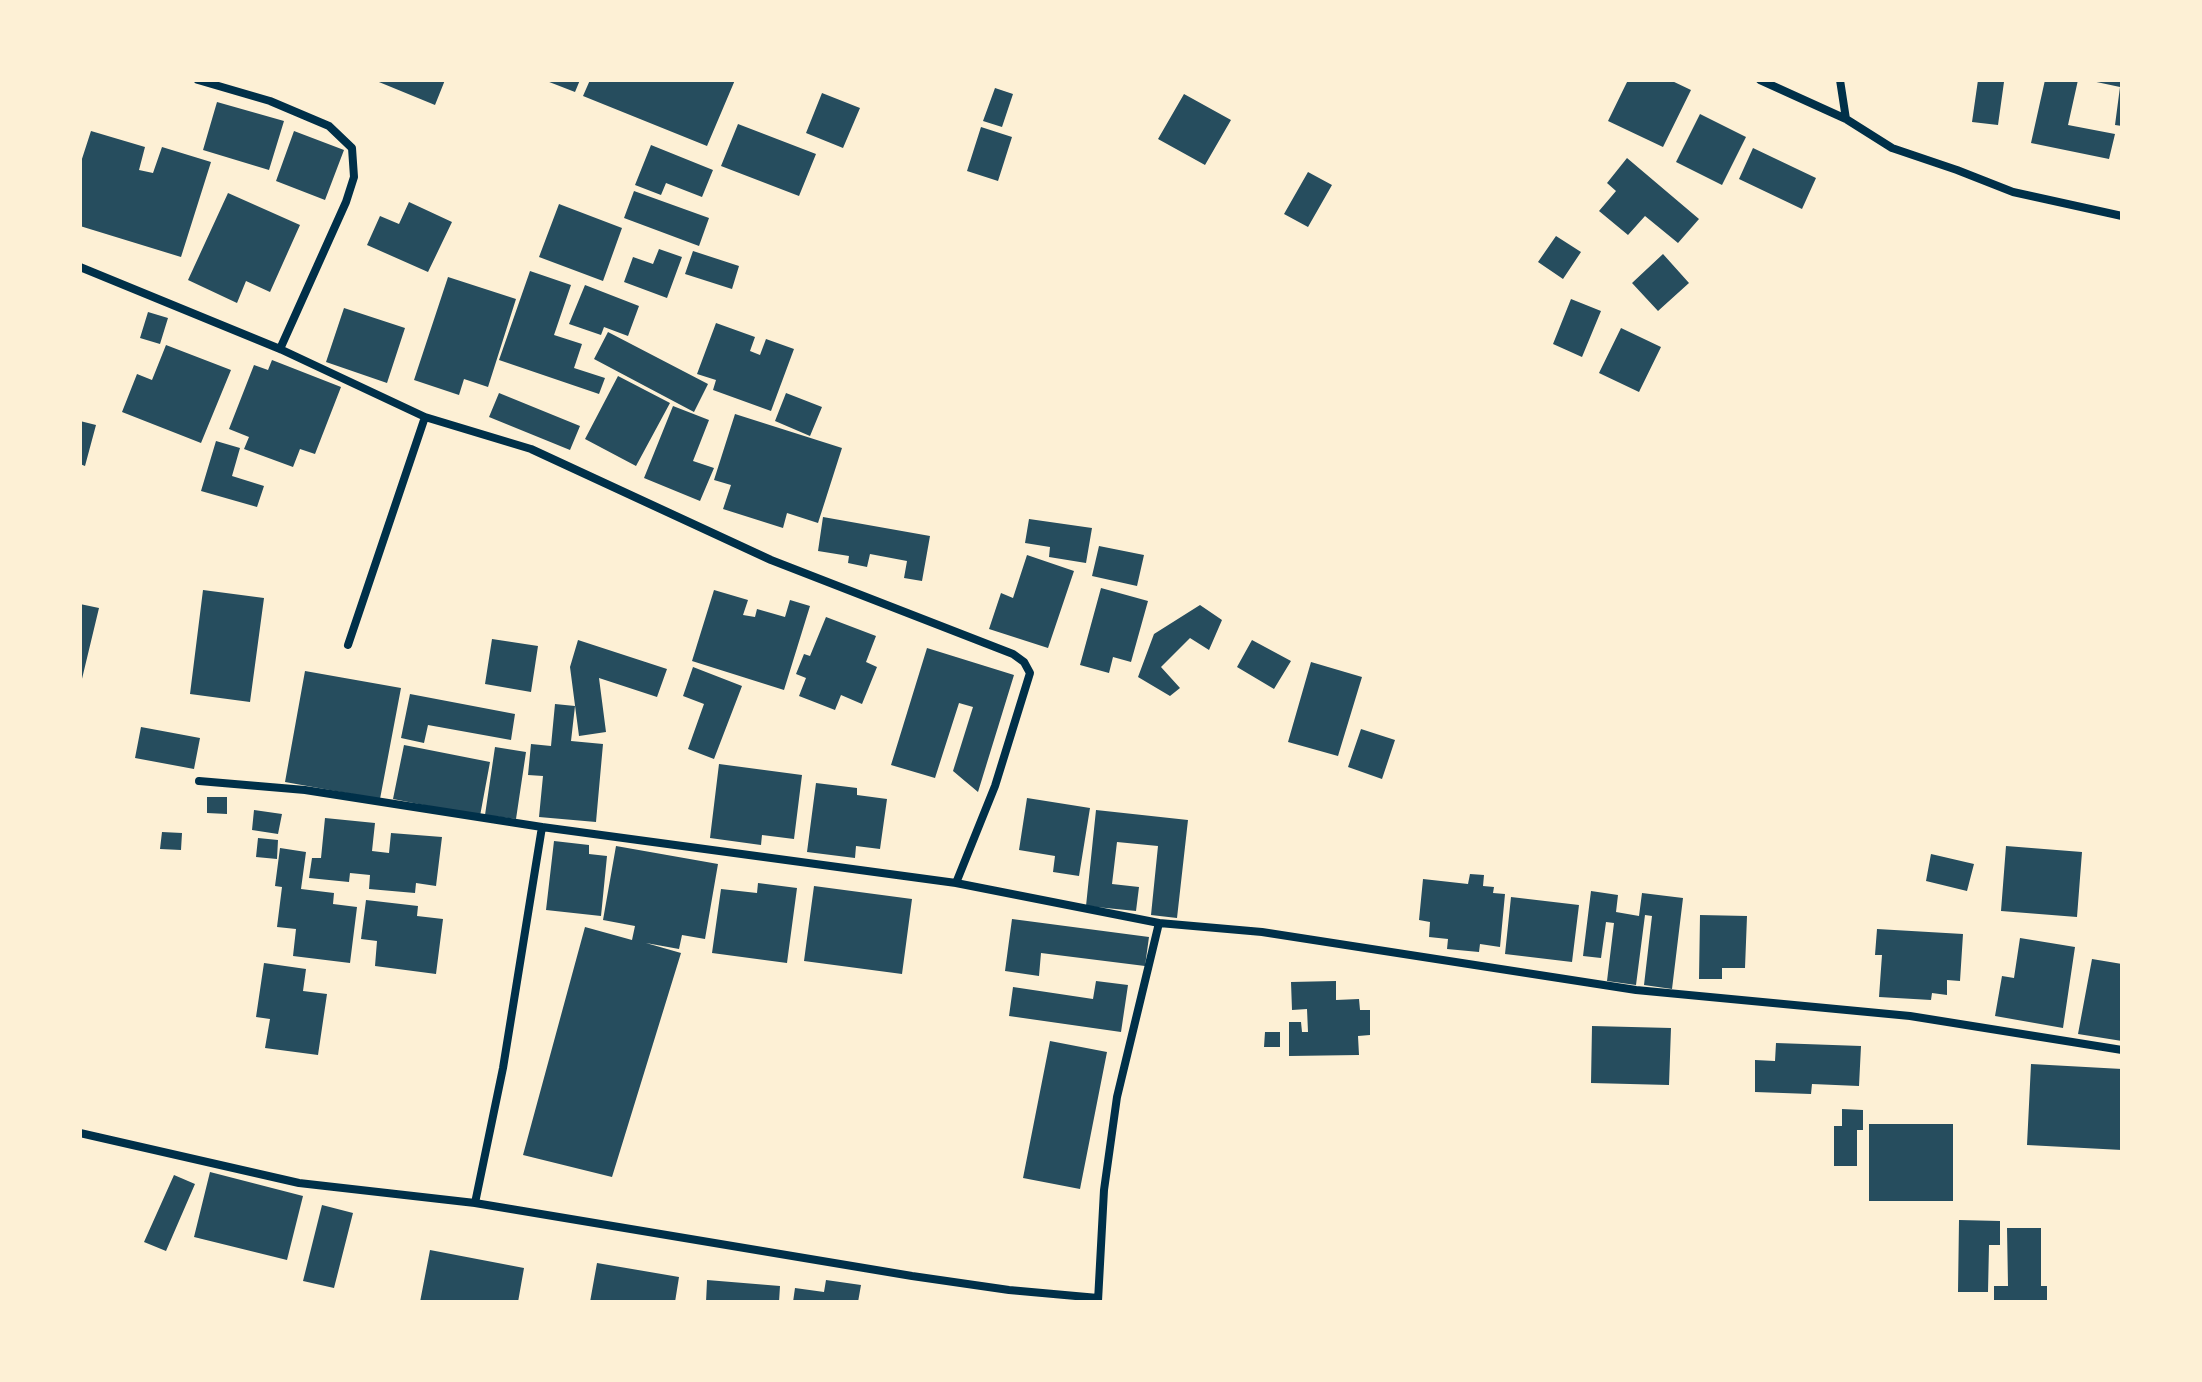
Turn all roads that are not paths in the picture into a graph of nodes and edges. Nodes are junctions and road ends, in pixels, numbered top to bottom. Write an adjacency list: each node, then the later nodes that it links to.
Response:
1 (198, 80): 7 (street)
2 (1760, 80): 4 (street)
3 (1840, 80): 4 (street)
4 (1846, 119): 5 (street)
5 (2122, 216)
6 (80, 267): 7 (street)
7 (280, 349): 8 (street)
8 (425, 417): 9 (street); 12 (street)
9 (348, 645)
10 (199, 781): 11 (street)
11 (542, 827): 12 (street); 16 (street)
12 (956, 883): 13 (street)
13 (1159, 923): 14 (street); 17 (street)
14 (2122, 1050)
15 (80, 1133): 16 (street)
16 (475, 1203): 17 (street)
17 (1098, 1300)

